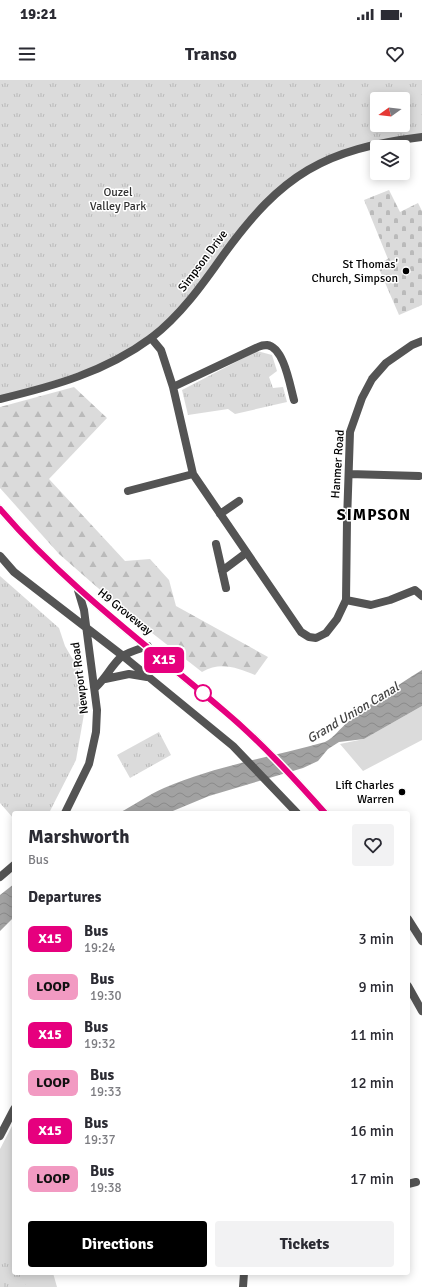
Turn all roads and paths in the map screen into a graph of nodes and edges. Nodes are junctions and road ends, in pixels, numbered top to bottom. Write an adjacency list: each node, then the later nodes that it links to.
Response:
1 (422, 137): 2 (street, Simpson Drive)
2 (151, 338): 4 (street, Hanmer Road); 5 (street, Simpson Drive)
3 (422, 341): 8 (street, Hanmer Road)
4 (173, 387): 6 (street); 7 (street, Hanmer Road)
5 (0, 399)
6 (294, 400)
7 (193, 474): 10 (street); 13 (street, Hanmer Road)
8 (349, 474): 9 (street); 21 (street, Hanmer Road)
9 (419, 476)
10 (128, 491)
11 (239, 501): 13 (street)
12 (0, 509): 18 (street, H9 Groveway)
13 (220, 514): 15 (street, Hanmer Road)
14 (216, 544): 17 (street)
15 (246, 553): 17 (street); 21 (street, Hanmer Road)
16 (0, 556): 22 (street)
17 (222, 571): 19 (street)
18 (77, 587): 22 (street, Newport Road); 23 (street, H9 Groveway)
19 (226, 588)
20 (422, 596): 21 (street)
21 (346, 600)
22 (86, 629): 24 (street); 27 (street, Newport Road)
23 (148, 646): 24 (street); 30 (street, H9 Groveway)
24 (123, 656): 25 (street); 26 (street)
25 (148, 677): 26 (street); 29 (street)
26 (105, 679): 27 (street)
27 (96, 687): 28 (street, Newport Road)
28 (66, 811)
29 (296, 811)
30 (323, 811)
31 (12, 867): 32 (street)
32 (0, 877)
33 (410, 922): 34 (street)
34 (422, 941)
35 (411, 991): 36 (street); 37 (street)
36 (422, 995)
37 (422, 1011)
38 (12, 1113): 39 (street)
39 (0, 1136)
40 (244, 1275): 41 (street)
41 (243, 1287)

